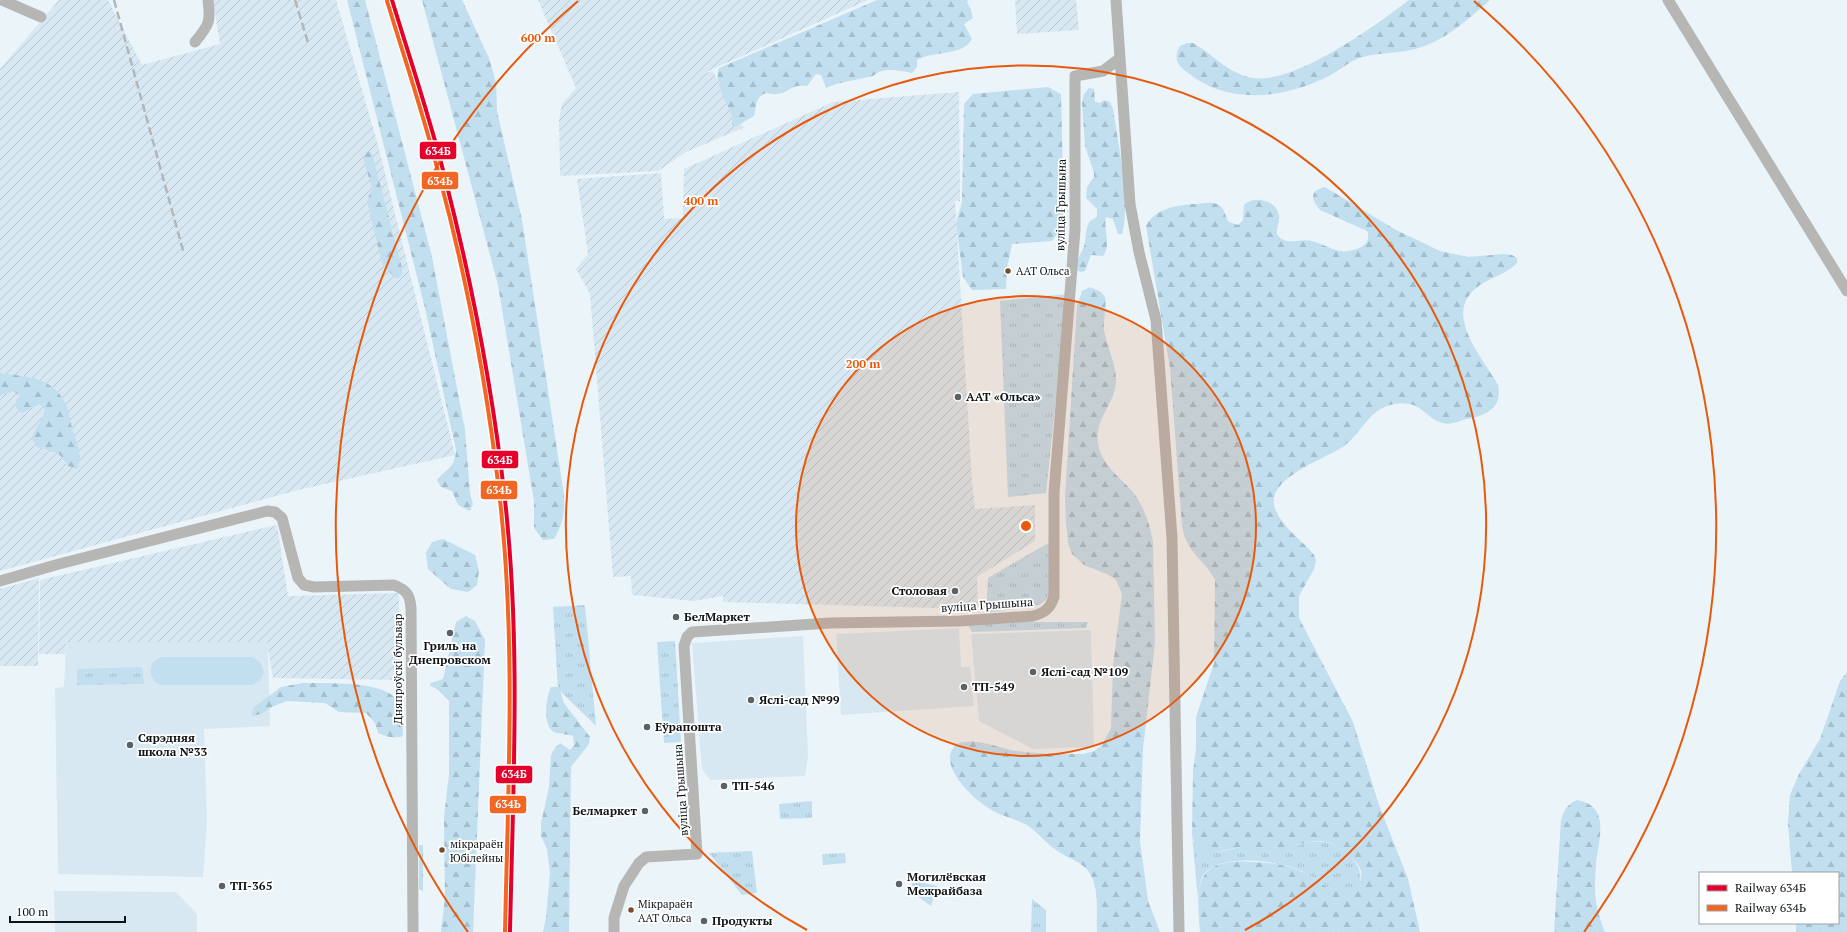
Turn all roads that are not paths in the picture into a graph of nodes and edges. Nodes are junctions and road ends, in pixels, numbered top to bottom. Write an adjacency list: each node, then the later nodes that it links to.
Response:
1 (2, 0): 5 (street)
2 (208, 0): 6 (street)
3 (1116, 0): 7 (street)
4 (1668, 0): 8 (street)
5 (41, 17)
6 (195, 42)
7 (1119, 59): 11 (street, вуліца Грышына); 12 (street)
8 (1847, 291)
9 (0, 581): 10 (street, Дняпроўскі бульвар)
10 (414, 932)
11 (614, 932)
12 (1178, 932)

